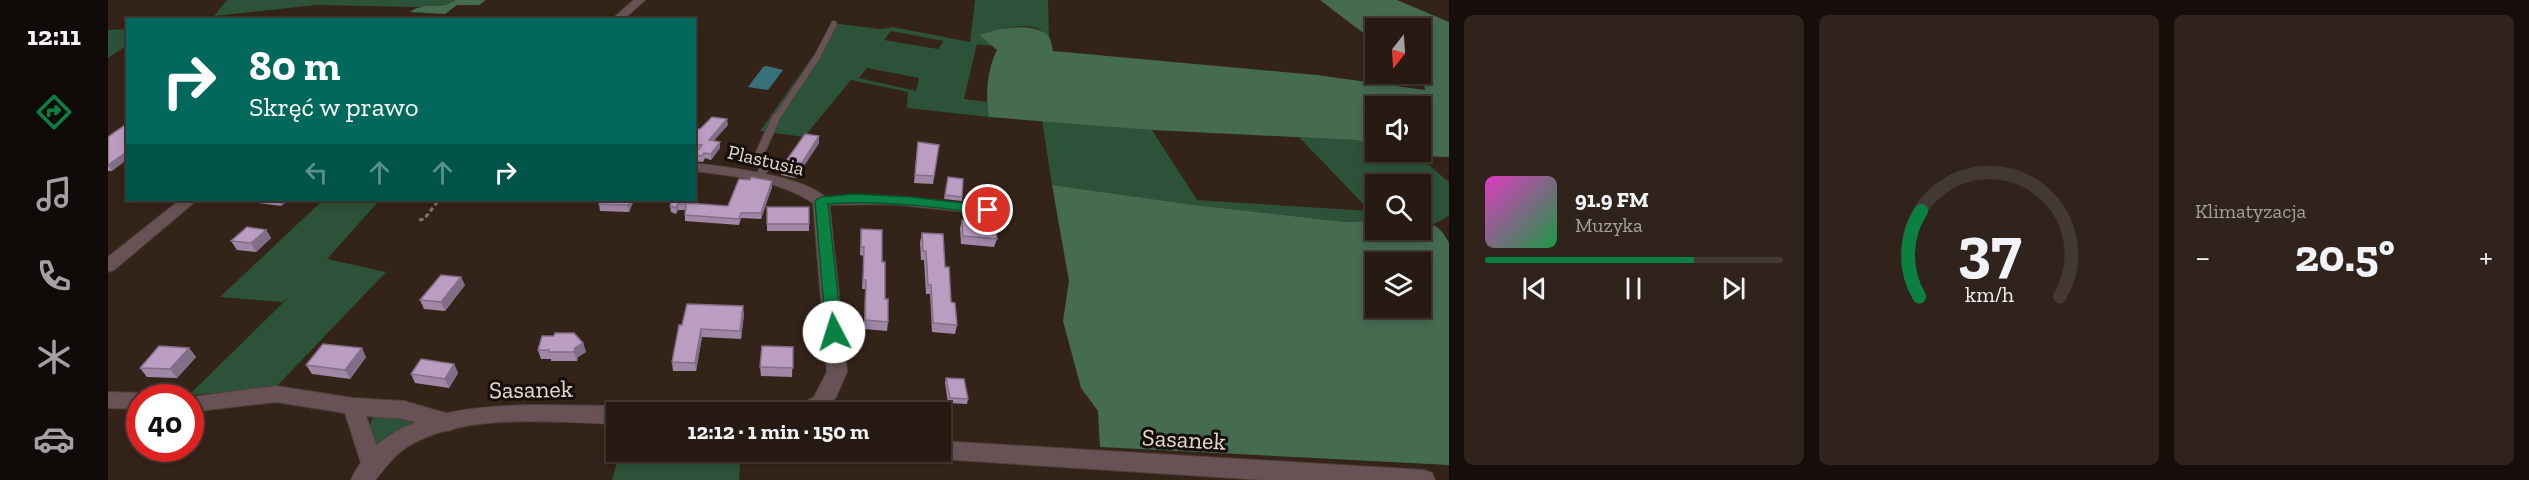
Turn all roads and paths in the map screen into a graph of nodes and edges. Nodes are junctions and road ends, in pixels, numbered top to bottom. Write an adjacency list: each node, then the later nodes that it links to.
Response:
1 (640, 0): 2 (street)
2 (618, 18)
3 (834, 24): 5 (lane)
4 (696, 167): 5 (street, Plastusia)
5 (759, 178): 8 (street, Plastusia)
6 (188, 201): 11 (street)
7 (438, 201): 10 (path)
8 (821, 201): 9 (lane); 15 (street, Plastusia)
9 (1006, 212)
10 (419, 220)
11 (108, 266)
12 (108, 400): 13 (street)
13 (126, 401)
14 (204, 402): 16 (street)
15 (821, 402)
16 (353, 406): 18 (street); 20 (street)
17 (606, 415): 18 (street, Sasanek)
18 (448, 422): 20 (street)
19 (951, 451): 21 (street, Sasanek)
20 (367, 473)
21 (1424, 480)

